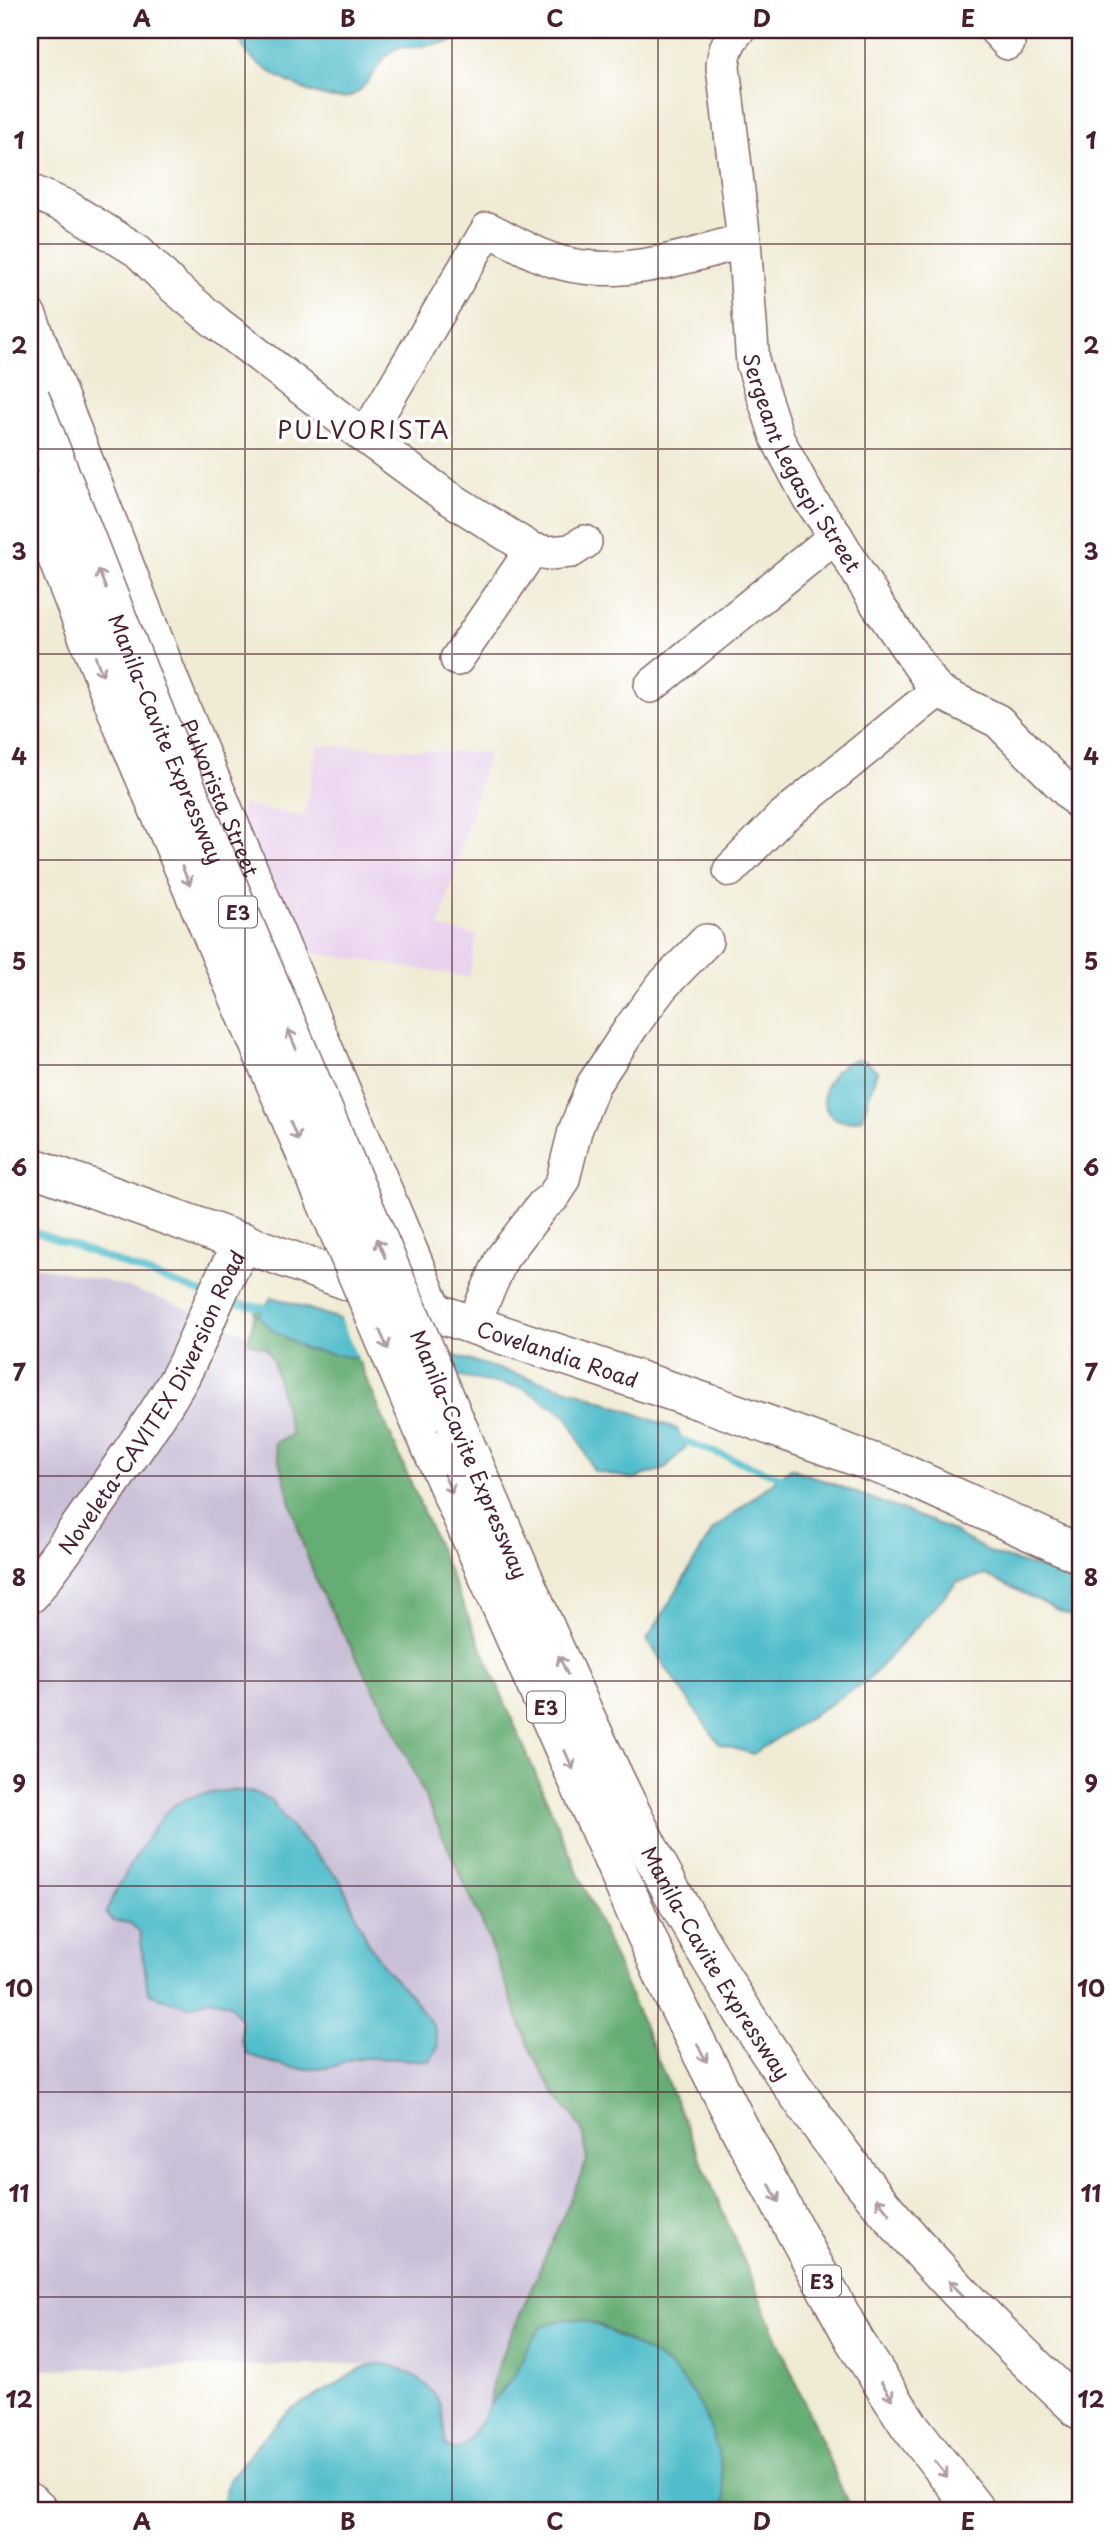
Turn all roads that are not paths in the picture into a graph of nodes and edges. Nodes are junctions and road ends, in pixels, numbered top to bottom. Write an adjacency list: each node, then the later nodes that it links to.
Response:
1 (738, 30): 3 (street, Sergeant Legaspi Street)
2 (30, 191): 6 (street)
3 (744, 241): 6 (street); 8 (street, Sergeant Legaspi Street)
4 (30, 316): 19 (street, Pulvorista Street)
5 (30, 397): 21 (main road, Manila–Cavite Expressway / E3, one-way to 5, bridge)
6 (365, 437): 10 (street)
7 (30, 489): 21 (main road, Manila–Cavite Expressway / E3, one-way to 21, bridge)
8 (836, 536): 12 (street); 13 (street, Sergeant Legaspi Street)
9 (584, 542): 10 (street)
10 (532, 550): 11 (street)
11 (457, 659)
12 (651, 686)
13 (937, 691): 14 (street, Sergeant Legaspi Street); 15 (street)
14 (1080, 804)
15 (730, 870)
16 (706, 941): 20 (street)
17 (30, 1166): 18 (main road, Covelandia Road)
18 (236, 1254): 19 (main road, Covelandia Road); 23 (main road, Noveleta-CAVITEX Diversion Road)
19 (437, 1313): 20 (main road, Covelandia Road)
20 (473, 1324): 22 (main road, Covelandia Road)
21 (438, 1423): 24 (main road, Manila–Cavite Expressway / E3, one-way to 21); 27 (main road, Manila–Cavite Expressway / E3, one-way to 27)
22 (1080, 1554)
23 (30, 1594)
24 (1080, 2410)
25 (30, 2503): 26 (main road)
26 (38, 2511)
27 (975, 2511)

